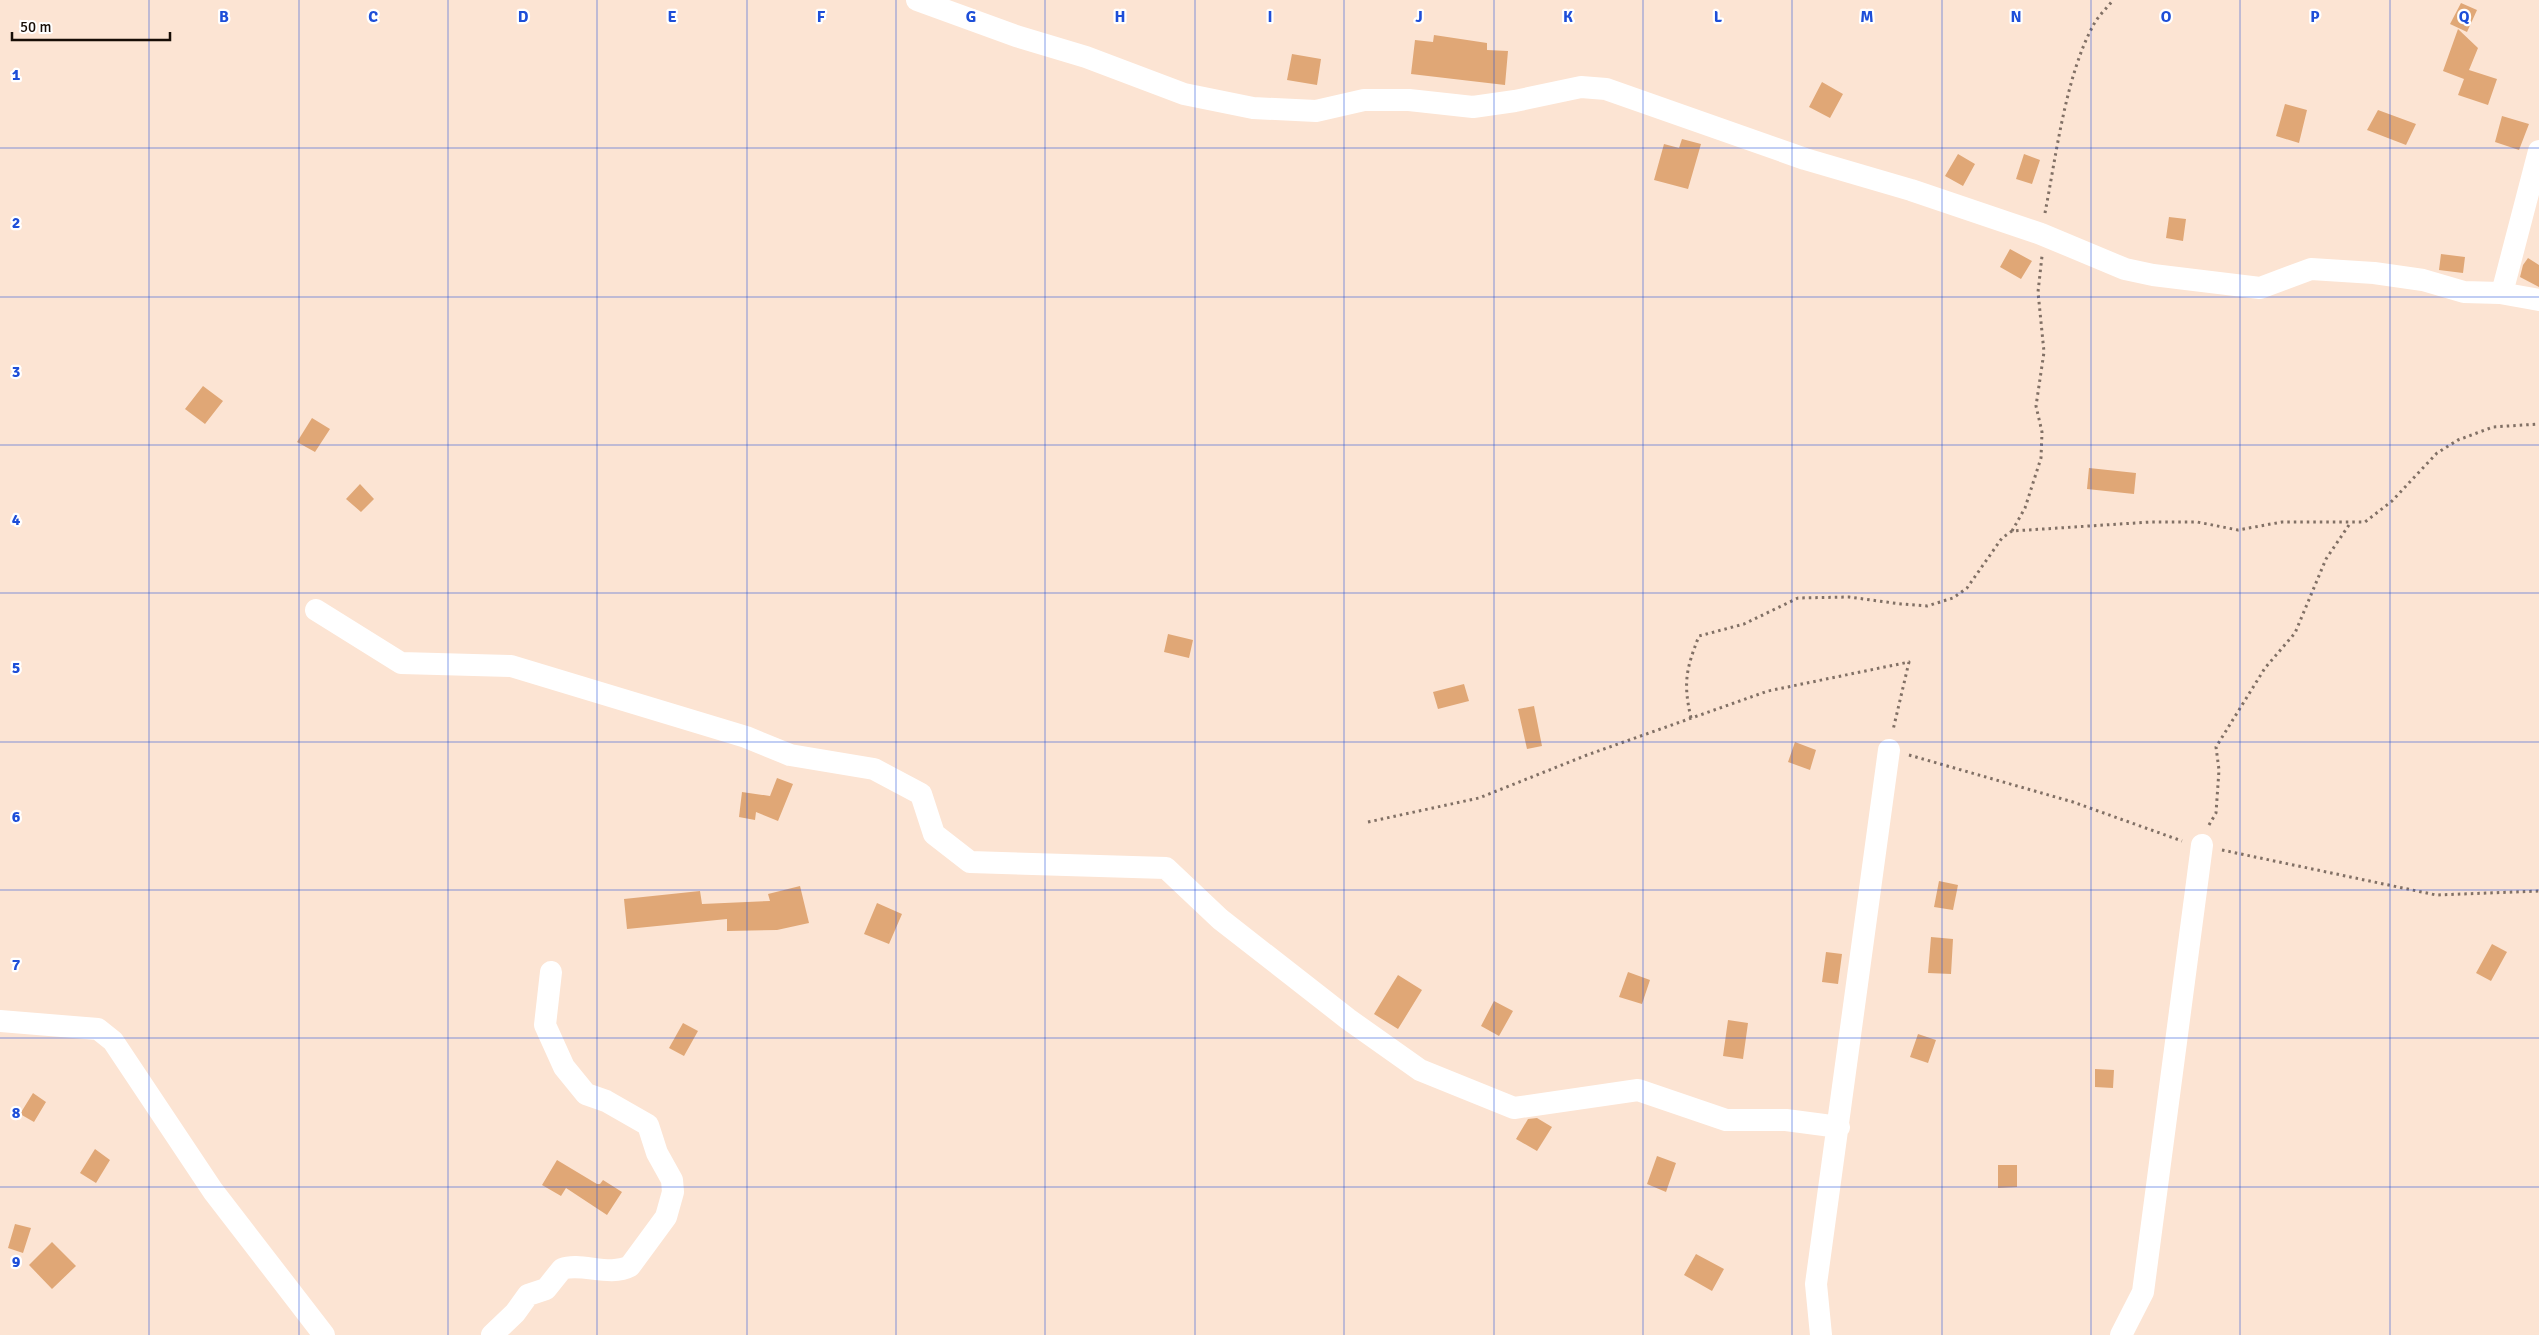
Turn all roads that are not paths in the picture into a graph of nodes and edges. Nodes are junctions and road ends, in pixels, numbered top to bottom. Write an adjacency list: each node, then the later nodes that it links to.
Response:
1 (923, 1): 3 (street)
2 (2539, 152): 3 (street)
3 (2502, 293): 4 (street)
4 (2539, 300)
5 (316, 610): 10 (street)
6 (1889, 750): 10 (street)
7 (2202, 845): 14 (street)
8 (551, 972): 12 (street)
9 (0, 1021): 11 (street)
10 (1839, 1127): 13 (street)
11 (324, 1335)
12 (492, 1335)
13 (1821, 1335)
14 (2121, 1335)

